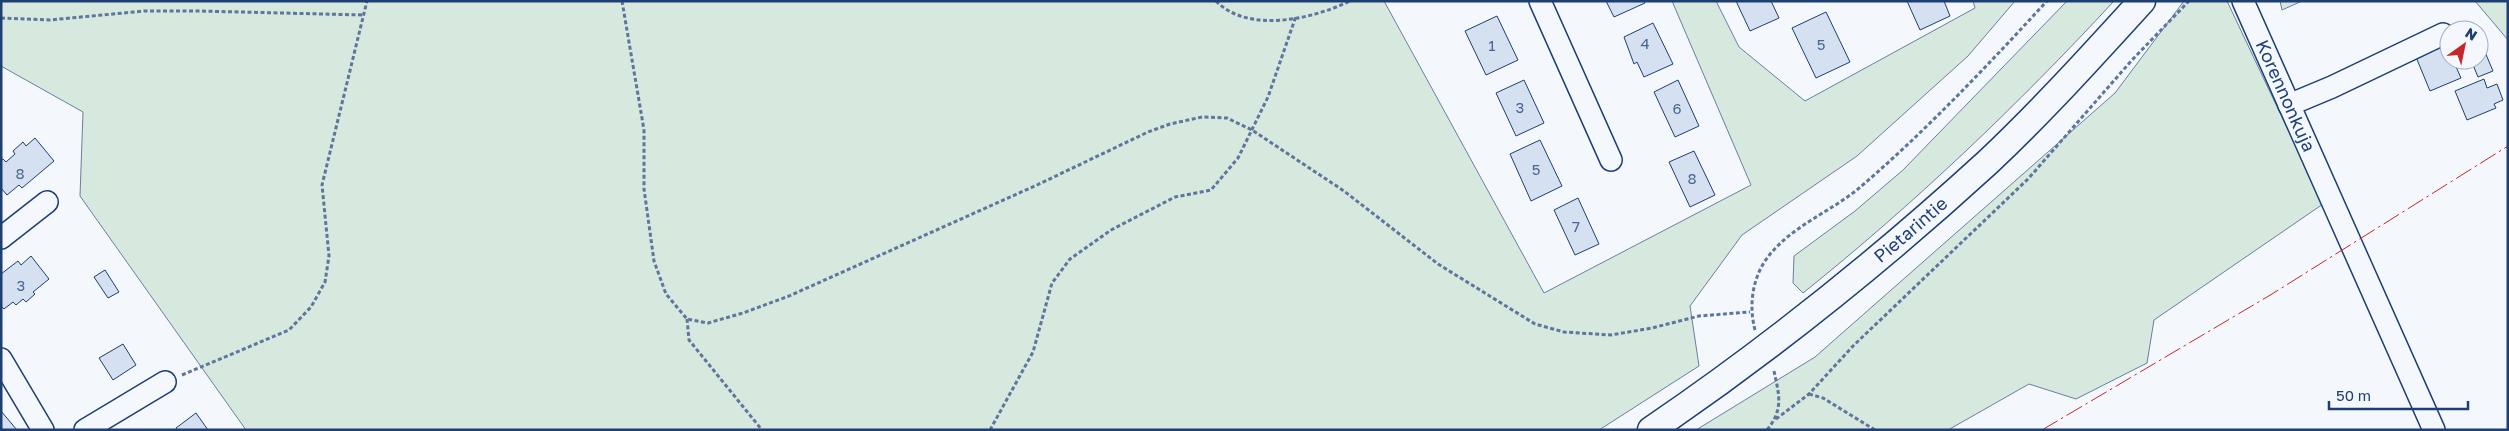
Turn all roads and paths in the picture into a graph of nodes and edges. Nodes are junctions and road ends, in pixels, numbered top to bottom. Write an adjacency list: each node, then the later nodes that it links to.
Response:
1 (367, 1): 10 (path)
2 (622, 1): 20 (path)
3 (1216, 1): 11 (path)
4 (1350, 1): 11 (path)
5 (1540, 1): 16 (street)
6 (2047, 1): 19 (path)
7 (2142, 1): 31 (main road, Pietarintie)
8 (2189, 1): 25 (path)
9 (2243, 1): 14 (street, Korennonkuja)
10 (364, 15): 12 (path); 24 (path)
11 (1296, 16): 15 (path)
12 (1, 18)
13 (2439, 36): 14 (street)
14 (2289, 105): 34 (street, Korennonkuja)
15 (1252, 130): 19 (path); 20 (path); 30 (path)
16 (1611, 160)
17 (48, 202): 18 (street)
18 (1, 238)
19 (1750, 312): 21 (path)
20 (687, 319): 29 (path)
21 (1756, 335)
22 (1, 359): 27 (street)
23 (1774, 371): 26 (path)
24 (165, 382): 28 (street)
25 (1809, 394): 26 (path); 33 (path)
26 (1776, 419): 32 (path)
27 (43, 430)
28 (85, 430)
29 (762, 430)
30 (990, 430)
31 (1651, 430)
32 (1767, 430)
33 (1875, 430)
34 (2434, 430)

